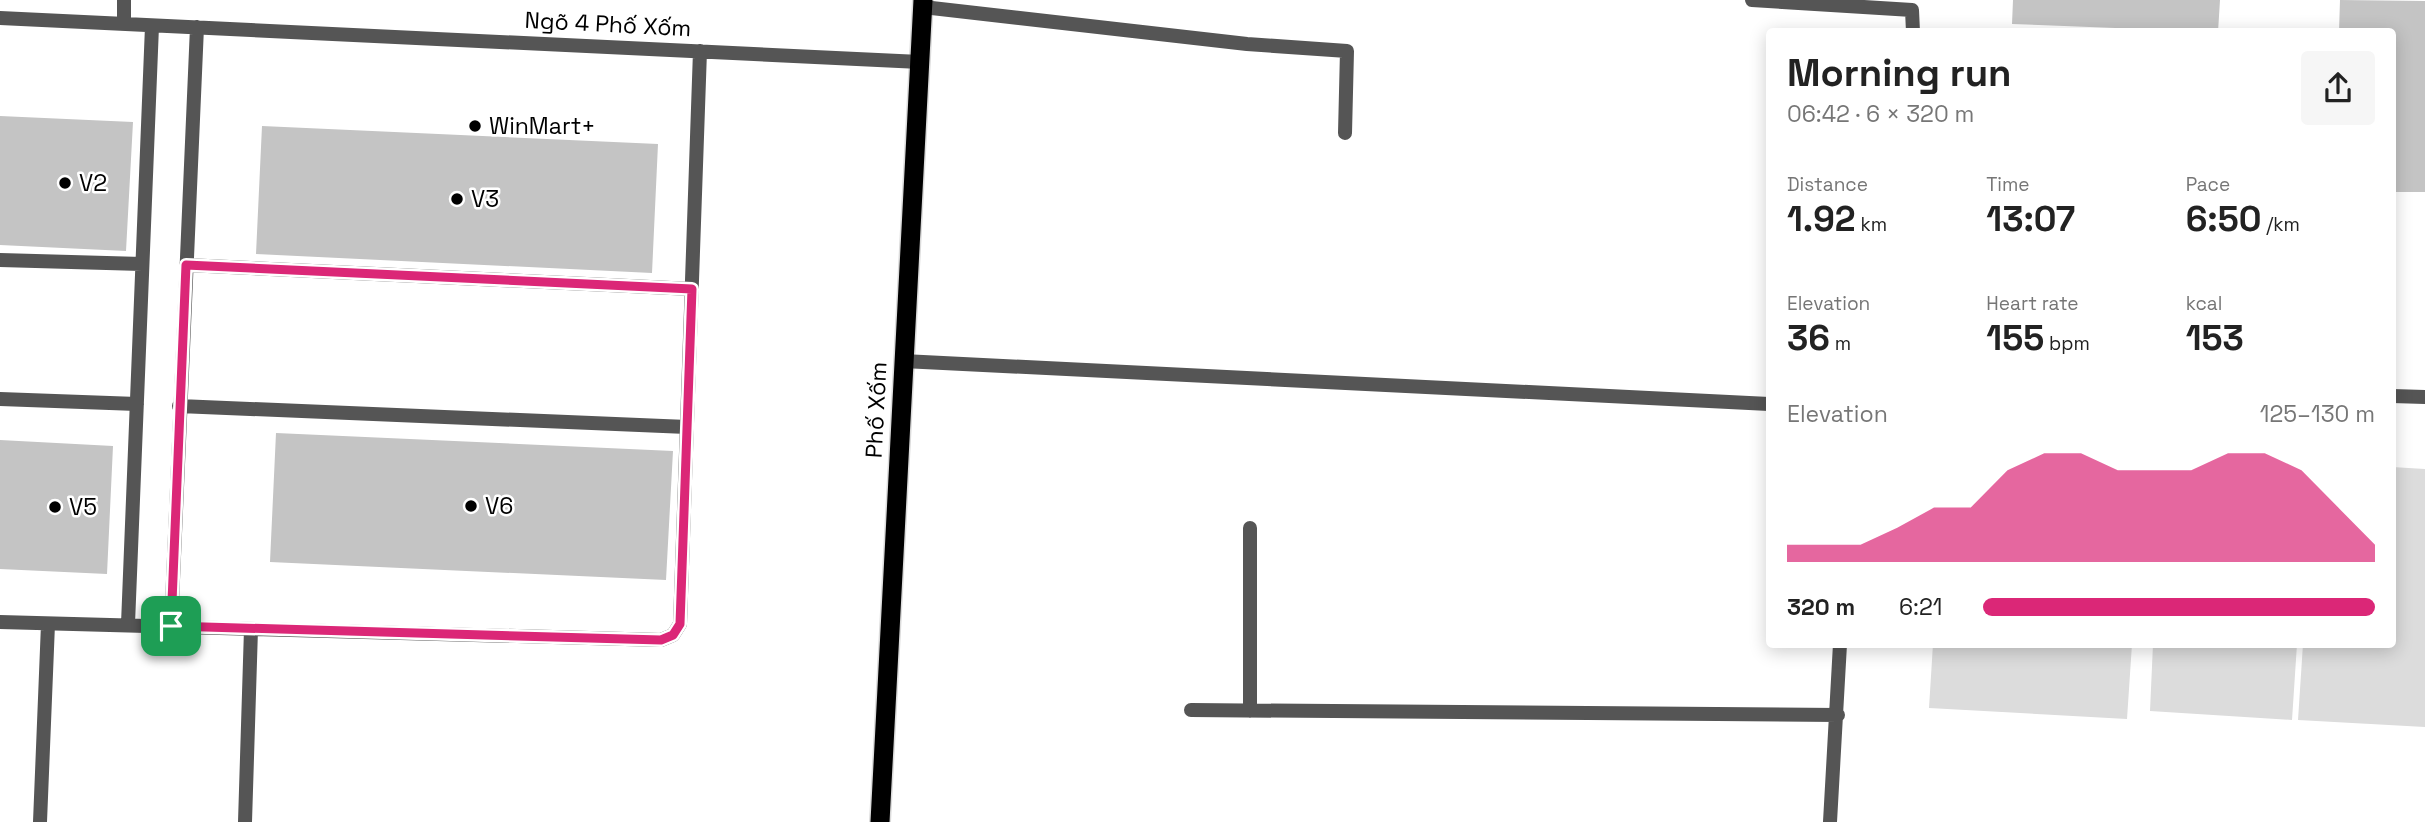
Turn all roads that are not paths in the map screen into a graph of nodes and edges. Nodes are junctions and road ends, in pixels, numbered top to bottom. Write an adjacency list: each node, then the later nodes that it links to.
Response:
1 (124, 0): 6 (lane)
2 (1752, 0): 4 (lane)
3 (923, 4): 11 (highway, Phố Xốm); 12 (lane)
4 (1913, 5): 9 (lane)
5 (0, 18): 6 (lane, Ngõ 4 Phố Xốm)
6 (124, 24): 7 (lane, Ngõ 4 Phố Xốm)
7 (152, 26): 8 (lane, Ngõ 4 Phố Xốm); 14 (lane)
8 (197, 27): 10 (lane, Ngõ 4 Phố Xốm); 15 (lane)
9 (1913, 28)
10 (700, 51): 11 (lane, Ngõ 4 Phố Xốm); 16 (lane)
11 (920, 62): 17 (highway, Phố Xốm)
12 (1345, 133)
13 (0, 260): 14 (lane)
14 (142, 264): 21 (lane)
15 (186, 265): 16 (lane); 23 (lane)
16 (692, 289): 24 (lane)
17 (902, 360): 22 (lane); 37 (highway, Phố Xốm)
18 (2396, 396): 19 (lane)
19 (2425, 397)
20 (0, 398): 21 (lane)
21 (137, 404): 28 (lane)
22 (1766, 404)
23 (179, 406): 24 (lane); 29 (lane)
24 (687, 427): 30 (lane)
25 (1250, 528): 33 (lane)
26 (0, 622): 27 (lane)
27 (48, 624): 28 (lane); 35 (lane)
28 (128, 624): 29 (lane)
29 (171, 626): 30 (lane)
30 (251, 629): 36 (lane)
31 (1840, 648): 34 (lane)
32 (1191, 710): 33 (lane)
33 (1250, 711): 34 (lane)
34 (1838, 715): 38 (lane)
35 (40, 822)
36 (245, 822)
37 (880, 822)
38 (1830, 822)

